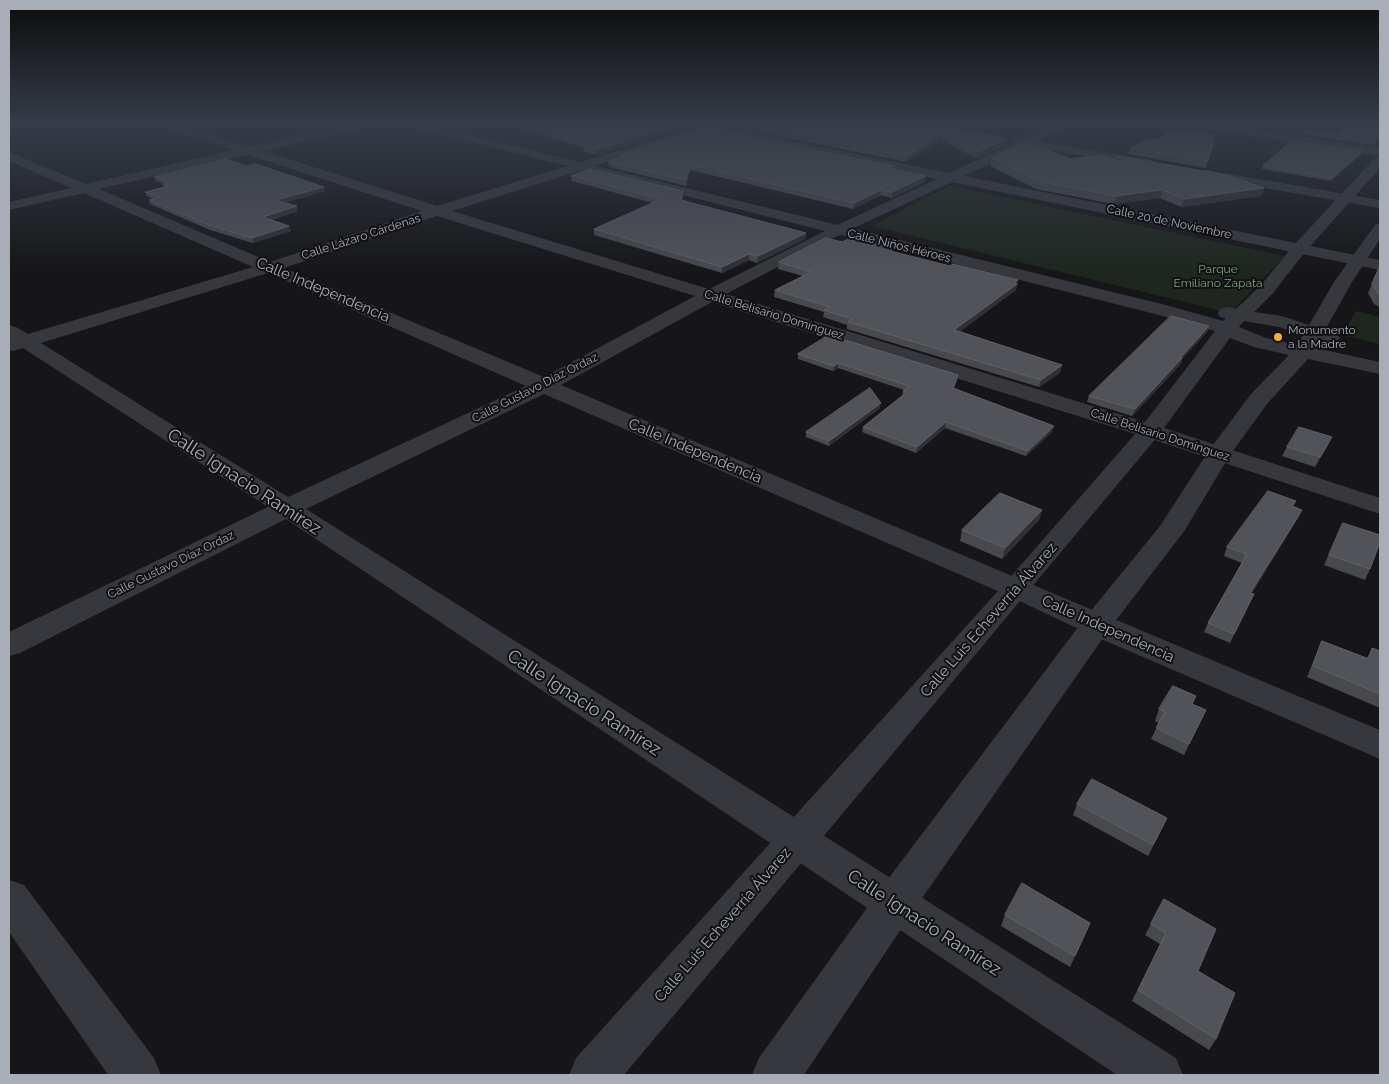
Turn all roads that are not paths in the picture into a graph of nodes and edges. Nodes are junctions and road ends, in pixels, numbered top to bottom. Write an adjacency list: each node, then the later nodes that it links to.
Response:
1 (55, 176): 11 (street, Calle Independencia)
2 (138, 176): 11 (street)
3 (324, 176): 15 (street, Calle Belisario Domínguez)
4 (548, 176): 15 (street, Calle Lázaro Cárdenas)
5 (621, 176): 16 (street, Calle Niños Héroes)
6 (657, 176): 16 (street, Calle Niños Héroes)
7 (943, 176): 10 (street, Calle 20 de Noviembre)
8 (1218, 176): 12 (street)
9 (1367, 176): 12 (street, Calle Luis Echeverría Álvarez)
10 (950, 177): 16 (street, Calle Gustavo Díaz Ordaz); 18 (street, Calle 20 de Noviembre)
11 (84, 188): 14 (street); 20 (street, Calle Independencia)
12 (1347, 198): 13 (street); 18 (street, Calle Luis Echeverría Álvarez)
13 (1380, 204)
14 (9, 206)
15 (437, 211): 20 (street, Calle Lázaro Cárdenas); 21 (street, Calle Belisario Domínguez)
16 (846, 226): 21 (street, Calle Gustavo Díaz Ordaz); 22 (street, Calle Niños Héroes)
17 (1380, 228): 19 (street)
18 (1299, 249): 19 (street, Calle 20 de Noviembre); 22 (street, Calle Luis Echeverría Álvarez)
19 (1368, 263): 24 (street)
20 (270, 267): 23 (street, Calle Lázaro Cárdenas); 26 (street, Calle Independencia)
21 (711, 295): 26 (street, Calle Gustavo Díaz Ordaz); 27 (street, Calle Belisario Domínguez)
22 (1233, 322): 24 (street, Calle Niños Héroes); 24 (street, Calle Niños Héroes); 27 (street, Calle Luis Echeverría Álvarez)
23 (14, 340): 30 (street, Calle Ignacio Ramírez)
24 (1319, 342): 25 (street, Calle Niños Héroes); 28 (street)
25 (1380, 368)
26 (543, 386): 30 (street, Calle Gustavo Díaz Ordaz); 31 (street, Calle Independencia)
27 (1150, 431): 28 (street, Calle Belisario Domínguez); 31 (street, Calle Luis Echeverría Álvarez)
28 (1219, 454): 29 (street, Calle Belisario Domínguez); 32 (street)
29 (1380, 506)
30 (286, 508): 33 (street, Calle Gustavo Díaz Ordaz); 35 (street, Calle Ignacio Ramírez)
31 (1018, 588): 32 (street, Calle Independencia); 35 (street, Calle Luis Echeverría Álvarez)
32 (1096, 625): 34 (street, Calle Independencia); 37 (street)
33 (9, 646)
34 (1380, 745)
35 (796, 841): 37 (street, Calle Ignacio Ramírez); 39 (street, Calle Luis Echeverría Álvarez)
36 (9, 898): 38 (street)
37 (894, 904): 40 (street); 41 (street, Calle Ignacio Ramírez)
38 (137, 1075)
39 (593, 1075)
40 (776, 1075)
41 (1159, 1075)

